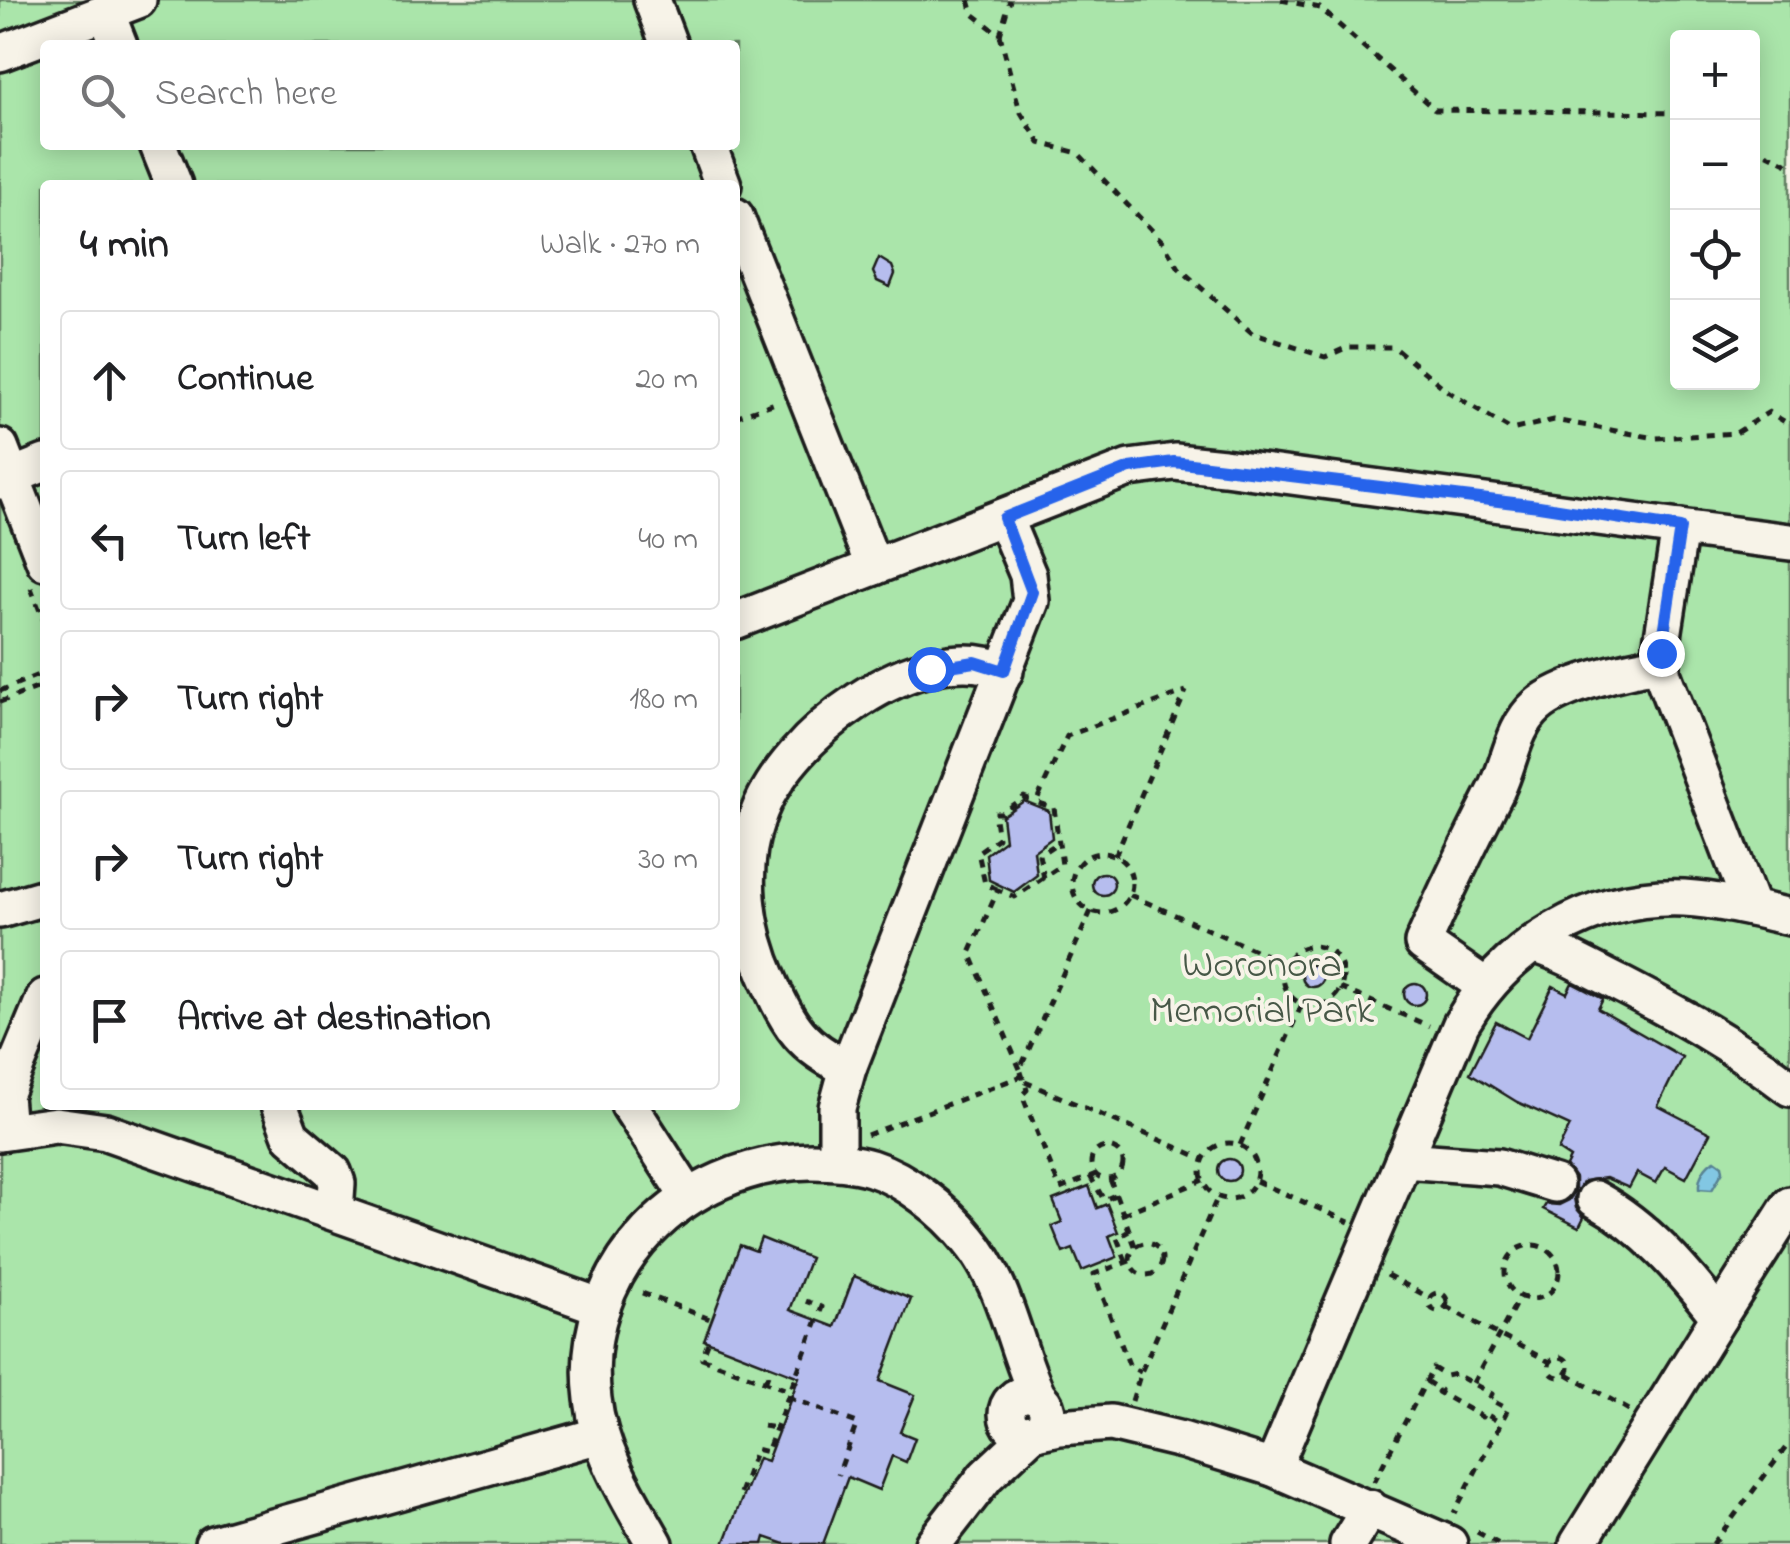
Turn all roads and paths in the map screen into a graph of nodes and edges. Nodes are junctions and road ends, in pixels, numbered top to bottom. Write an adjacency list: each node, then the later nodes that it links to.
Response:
1 (652, 0): 8 (lane)
2 (969, 0): 6 (path)
3 (1010, 0): 6 (path)
4 (1281, 0): 11 (path)
5 (121, 19): 7 (lane)
6 (1000, 34): 21 (path)
7 (48, 40)
8 (667, 40)
9 (40, 42): 10 (lane)
10 (0, 54)
11 (1670, 113)
12 (160, 150): 16 (lane)
13 (710, 150): 17 (lane)
14 (1760, 150): 15 (path)
15 (1790, 165)
16 (172, 180)
17 (721, 180)
18 (740, 229): 19 (lane)
19 (804, 393): 20 (path); 28 (lane)
20 (740, 415)
21 (1790, 425)
22 (40, 464): 23 (lane)
23 (4, 468): 27 (lane)
24 (1004, 518): 25 (lane); 28 (lane); 31 (lane)
25 (1680, 528): 26 (lane); 30 (lane)
26 (1790, 542)
27 (40, 551)
28 (874, 567): 29 (lane)
29 (740, 619)
30 (1662, 664): 45 (lane); 51 (lane)
31 (1004, 671): 56 (lane); 56 (lane)
32 (40, 674): 34 (path)
33 (40, 686): 35 (path)
34 (0, 690)
35 (0, 702)
36 (1036, 802): 37 (path); 38 (path); 42 (path)
37 (1059, 842): 39 (path); 41 (path)
38 (1115, 856): 40 (path); 43 (path)
39 (1062, 866): 40 (path); 41 (path)
40 (1075, 872): 47 (path)
41 (1044, 878): 42 (path)
42 (998, 890): 57 (path)
43 (1130, 895): 47 (path); 50 (path)
44 (40, 898): 46 (lane)
45 (1752, 908): 48 (lane); 49 (lane)
46 (0, 910)
47 (1091, 910): 57 (path)
48 (1790, 916)
49 (1533, 944): 51 (lane); 58 (lane)
50 (1286, 964): 52 (path); 53 (path)
51 (1485, 986): 55 (lane)
52 (1340, 988): 53 (path); 55 (path)
53 (1302, 1004): 62 (path)
54 (40, 1009): 61 (lane)
55 (1456, 1038): 65 (lane)
56 (848, 1068): 63 (lane)
57 (1022, 1076): 63 (path); 64 (path); 66 (path)
58 (1790, 1088)
59 (281, 1110): 76 (lane)
60 (632, 1110): 72 (lane)
61 (3, 1132): 76 (lane)
62 (1240, 1145): 64 (path); 69 (path)
63 (837, 1148): 72 (lane); 100 (lane)
64 (1204, 1159): 68 (path)
65 (1403, 1160): 70 (lane); 80 (lane)
66 (1093, 1175): 67 (path); 67 (path); 71 (path)
67 (1110, 1179): 71 (path)
68 (1203, 1180): 73 (path); 77 (path)
69 (1256, 1180): 73 (path); 80 (path)
70 (1555, 1184)
71 (1115, 1194): 77 (path)
72 (688, 1196): 82 (lane)
73 (1218, 1196): 93 (path)
74 (1595, 1199): 87 (lane)
75 (1790, 1205): 87 (lane)
76 (336, 1212): 82 (lane)
77 (1123, 1214): 78 (path)
78 (1130, 1232): 79 (path); 81 (path)
79 (1136, 1246): 81 (path); 81 (path)
80 (1369, 1248): 84 (path); 107 (lane)
81 (1128, 1262): 93 (path)
82 (608, 1294): 88 (path); 105 (lane)
83 (1520, 1296): 83 (path); 89 (path)
84 (1430, 1298): 86 (path); 86 (path)
85 (806, 1300): 98 (path)
86 (1446, 1307): 89 (path)
87 (1718, 1316): 102 (lane)
88 (710, 1319)
89 (1500, 1336): 91 (path); 97 (path)
90 (708, 1343): 96 (path)
91 (1550, 1362): 94 (path); 94 (path)
92 (770, 1367): 96 (path)
93 (1141, 1372): 99 (path)
94 (1567, 1374): 102 (path)
95 (1426, 1381): 97 (path); 101 (path); 110 (path)
96 (765, 1382): 98 (path)
97 (1473, 1384): 101 (path)
98 (789, 1394): 104 (path); 108 (path)
99 (1121, 1413): 100 (lane); 107 (lane)
100 (1027, 1414): 114 (lane)
101 (1501, 1423): 111 (path)
102 (1652, 1424): 116 (lane)
103 (763, 1426): 104 (path)
104 (776, 1428): 109 (path)
105 (600, 1435): 112 (lane); 113 (lane)
106 (1790, 1442): 117 (path)
107 (1273, 1468): 110 (lane)
108 (838, 1475)
109 (740, 1493)
110 (1371, 1496): 111 (lane); 115 (lane)
111 (1450, 1532)
112 (213, 1544)
113 (655, 1544)
114 (933, 1544)
115 (1348, 1544)
116 (1578, 1544)
117 (1713, 1544)

